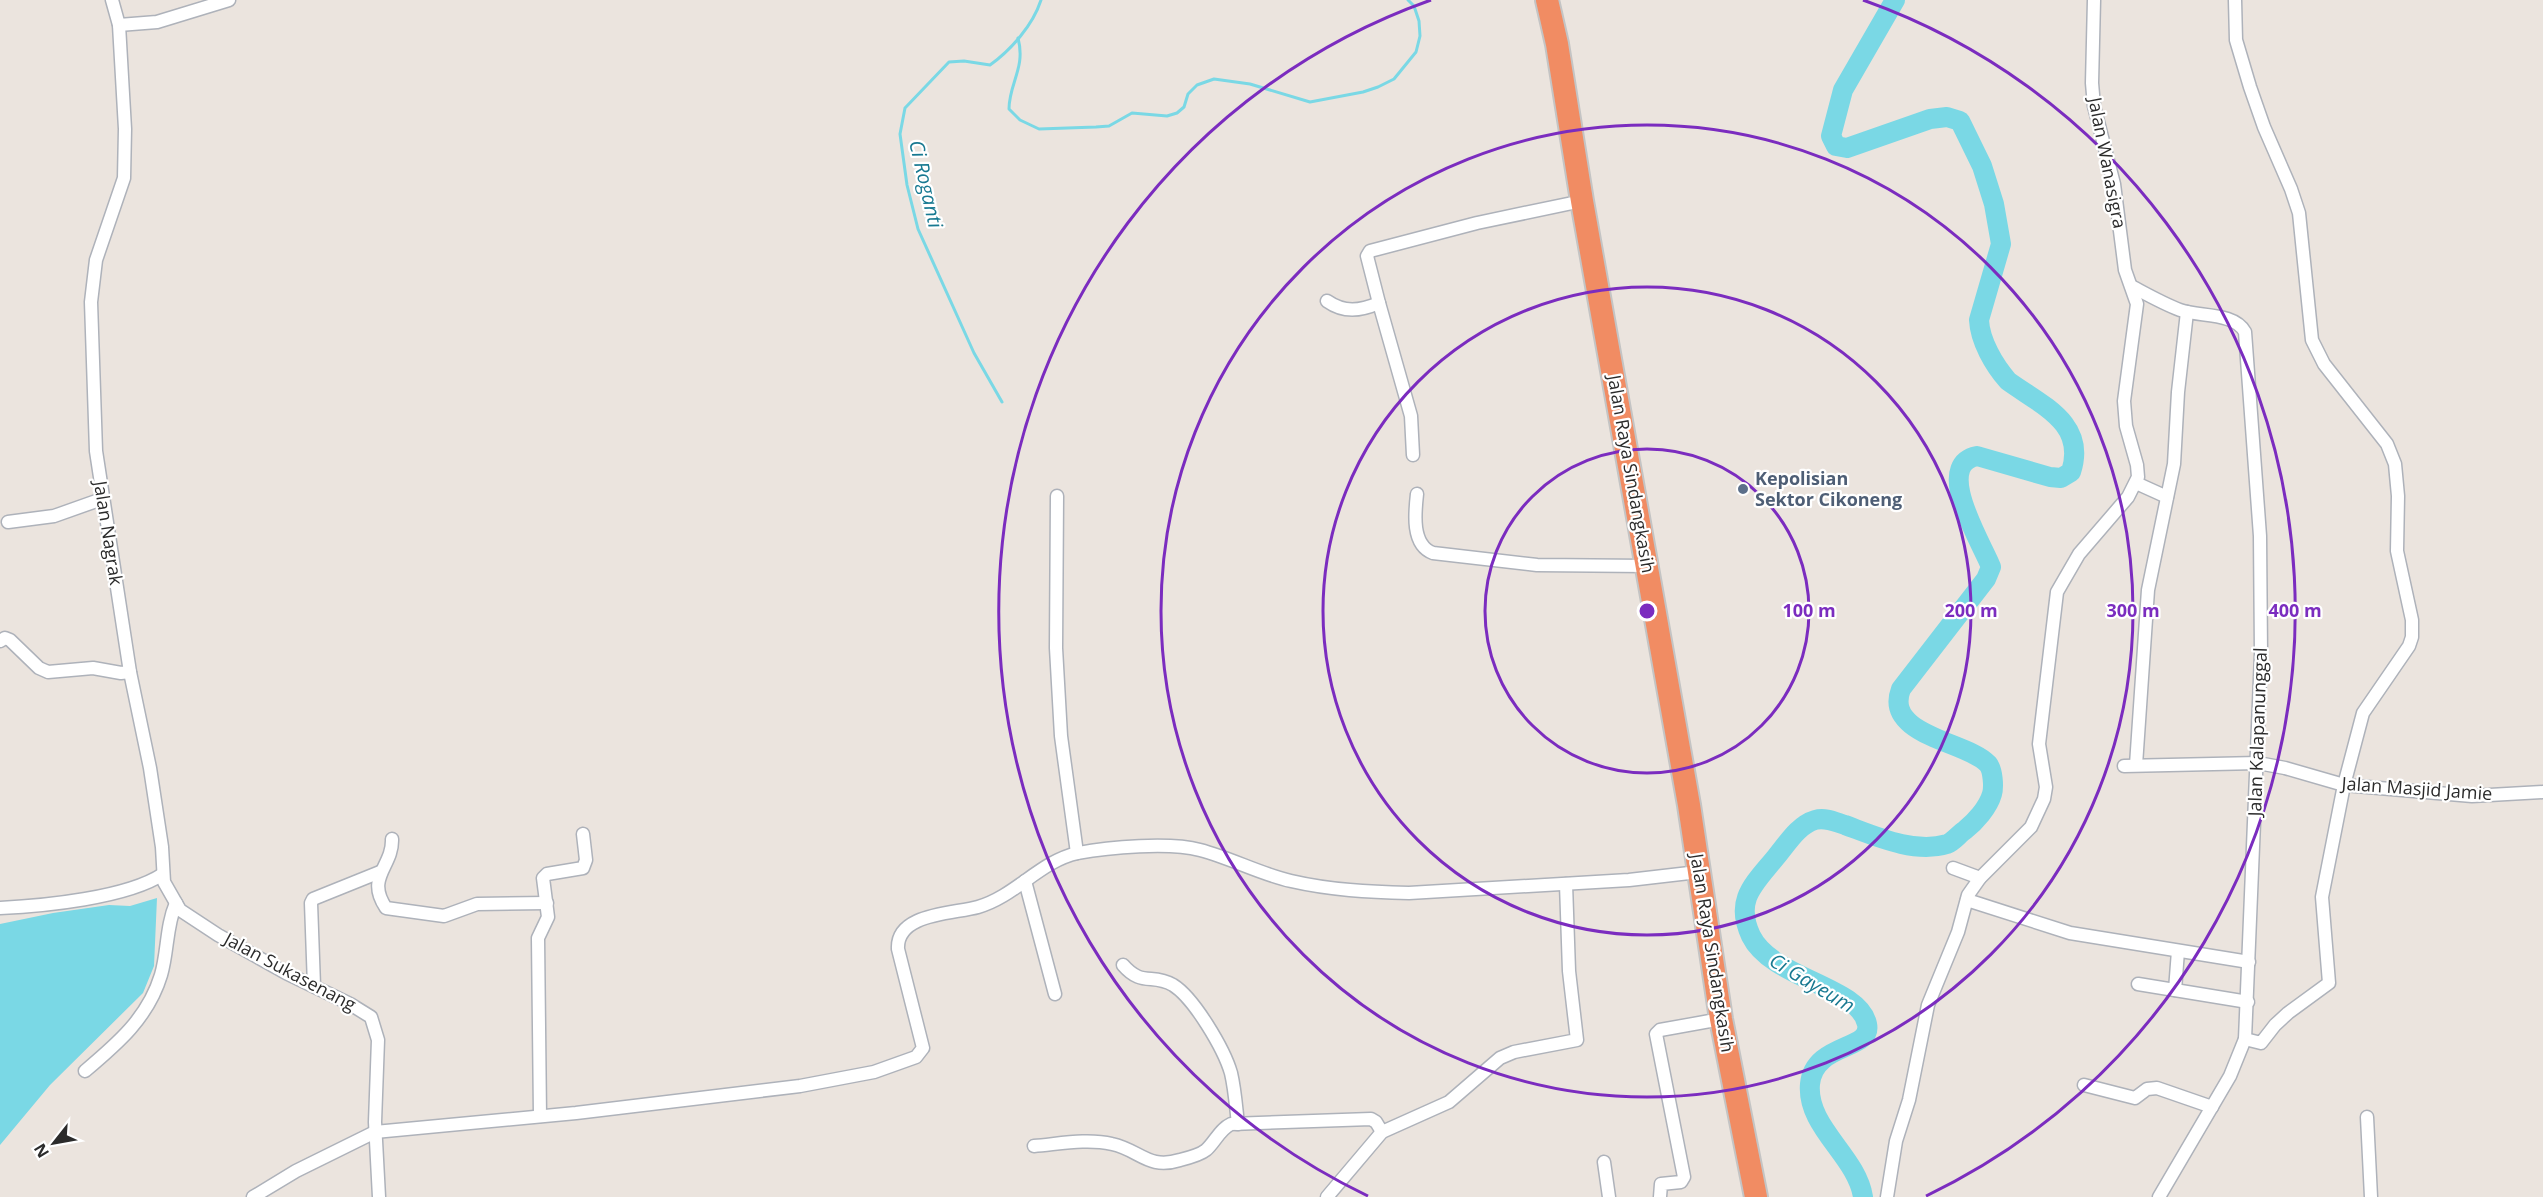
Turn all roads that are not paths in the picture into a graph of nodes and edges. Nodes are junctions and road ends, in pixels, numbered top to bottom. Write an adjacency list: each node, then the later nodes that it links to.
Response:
1 (112, 0): 6 (street, Jalan Nagrak)
2 (229, 0): 6 (street)
3 (1547, 0): 7 (highway, Jalan Raya Sindangkasih)
4 (2094, 0): 8 (street, Jalan Wanasigra)
5 (2235, 0): 23 (street)
6 (119, 25): 17 (street, Jalan Nagrak)
7 (1582, 201): 10 (street); 19 (highway, Jalan Raya Sindangkasih)
8 (2137, 289): 11 (street, Jalan Kalapanunggal); 13 (street, Jalan Wanasigra)
9 (1327, 301): 10 (street)
10 (1379, 303): 12 (street)
11 (2187, 312): 16 (street); 22 (street, Jalan Kalapanunggal)
12 (1413, 456)
13 (2138, 484): 16 (street); 32 (street)
14 (1417, 494): 19 (street)
15 (1057, 496): 27 (street)
16 (2167, 497): 22 (street, Jalan Masjid Jamie)
17 (102, 499): 18 (street); 21 (street, Jalan Nagrak)
18 (8, 522)
19 (1647, 566): 30 (highway, Jalan Raya Sindangkasih)
20 (0, 641): 21 (street)
21 (130, 672): 31 (street, Jalan Nagrak)
22 (2258, 763): 23 (street, Jalan Masjid Jamie); 40 (street, Jalan Kalapanunggal)
23 (2344, 785): 24 (street, Jalan Masjid Jamie); 48 (street)
24 (2543, 792)
25 (583, 834): 37 (street)
26 (392, 839): 29 (street)
27 (1077, 853): 33 (street); 34 (street)
28 (1953, 868): 32 (street)
29 (380, 872): 37 (street); 43 (street)
30 (1698, 872): 34 (street); 47 (highway, Jalan Raya Sindangkasih)
31 (163, 874): 36 (street, Jalan Sukasenang); 38 (street)
32 (1980, 878): 35 (street)
33 (1025, 881): 45 (street); 52 (street)
34 (1566, 884): 56 (street)
35 (1967, 900): 39 (street); 65 (street)
36 (176, 903): 43 (street, Jalan Sukasenang); 49 (street)
37 (547, 903): 52 (street)
38 (0, 908)
39 (2178, 951): 40 (street); 44 (street)
40 (2249, 962): 46 (street, Jalan Kalapanunggal)
41 (1123, 965): 54 (street)
42 (2138, 984): 44 (street)
43 (314, 986): 55 (street, Jalan Sukasenang)
44 (2175, 990): 46 (street)
45 (1055, 994)
46 (2247, 1002): 48 (street, Jalan Kalapanunggal)
47 (1721, 1019): 63 (street); 64 (highway, Jalan Raya Sindangkasih)
48 (2254, 1042): 51 (street, Jalan Kalapanunggal)
49 (85, 1071)
50 (2084, 1085): 51 (street)
51 (2212, 1107): 66 (street, Jalan Kalapanunggal)
52 (540, 1116): 55 (street)
53 (2367, 1117): 67 (street)
54 (1238, 1124): 56 (street); 57 (street)
55 (375, 1132): 59 (street); 60 (street, Jalan Sukasenang)
56 (1382, 1132): 61 (street)
57 (1034, 1146)
58 (1604, 1162): 62 (street)
59 (253, 1197)
60 (380, 1197)
61 (1327, 1197)
62 (1609, 1197)
63 (1660, 1197)
64 (1755, 1197)
65 (1887, 1197)
66 (2159, 1197)
67 (2371, 1197)

